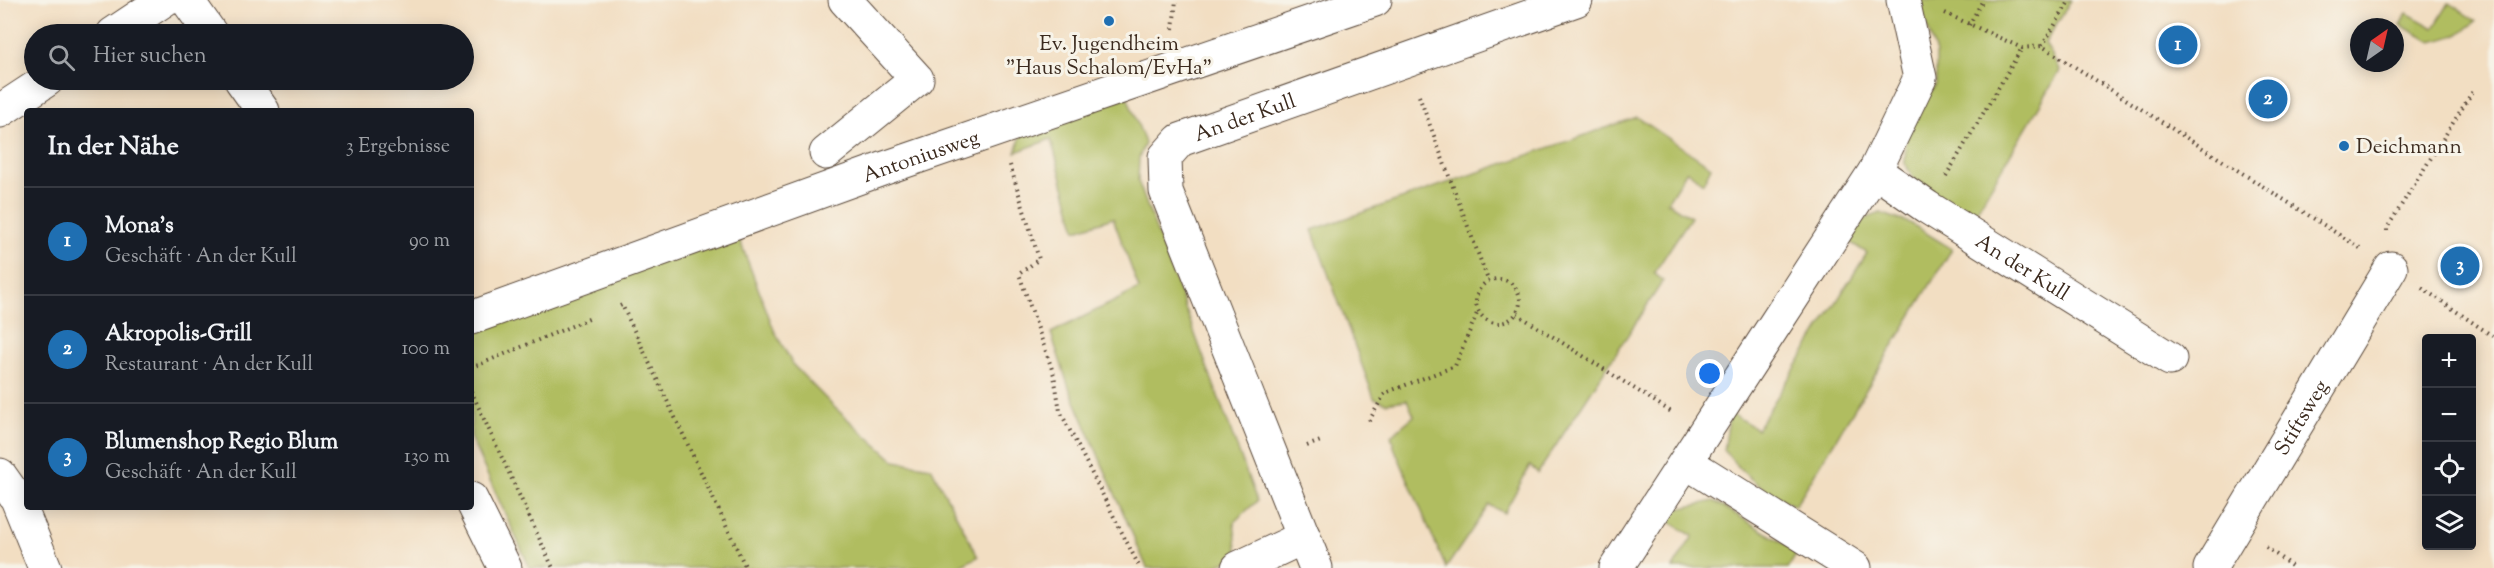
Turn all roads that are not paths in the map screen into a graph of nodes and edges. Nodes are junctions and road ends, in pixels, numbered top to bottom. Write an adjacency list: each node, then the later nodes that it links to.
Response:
1 (164, 0): 7 (street)
2 (187, 0): 8 (street)
3 (845, 0): 13 (street)
4 (1375, 0): 16 (street, Antoniusweg)
5 (1576, 0): 21 (street, An der Kull)
6 (1903, 0): 14 (street)
7 (128, 24)
8 (204, 24)
9 (32, 90): 12 (street)
10 (248, 90): 11 (street)
11 (261, 108)
12 (0, 111)
13 (826, 153)
14 (1875, 171): 17 (street, An der Kull); 18 (street)
15 (2391, 268): 28 (street, Stiftsweg)
16 (474, 317)
17 (2170, 359)
18 (1686, 462): 26 (street); 27 (street)
19 (15, 486): 22 (street)
20 (474, 505): 23 (street)
21 (1304, 537): 24 (street); 25 (street, An der Kull)
22 (45, 568)
23 (505, 568)
24 (1238, 568)
25 (1316, 568)
26 (1616, 568)
27 (1855, 568)
28 (2210, 568)

